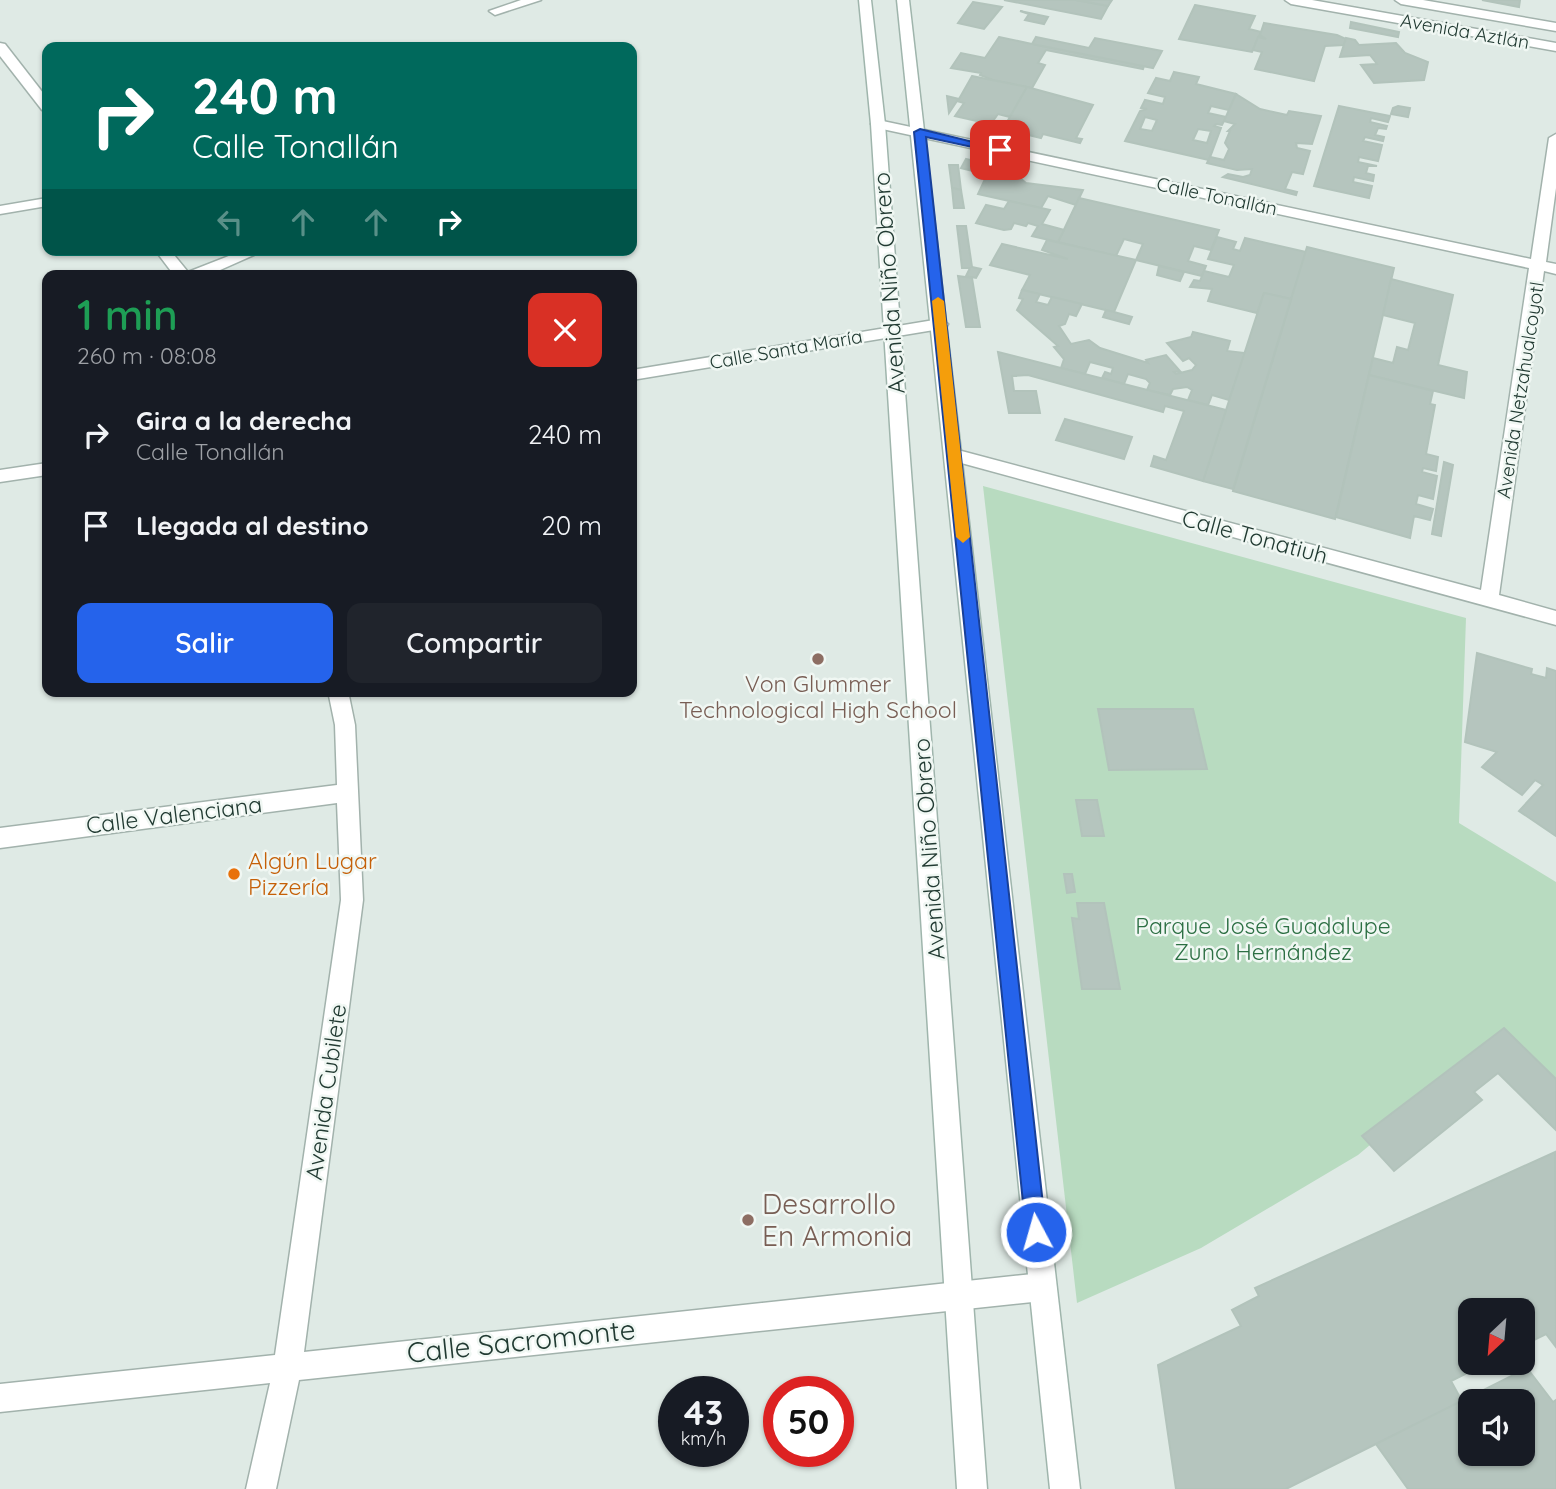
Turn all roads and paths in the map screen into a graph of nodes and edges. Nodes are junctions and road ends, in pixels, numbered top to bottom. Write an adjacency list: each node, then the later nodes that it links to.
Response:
1 (534, 0): 6 (street)
2 (865, 0): 11 (street, Avenida Niño Obrero)
3 (903, 0): 12 (street, Avenida Niño Obrero)
4 (1291, 0): 9 (street, Avenida Aztlán)
5 (1401, 0): 7 (street, Avenida Aztlán)
6 (495, 11)
7 (1556, 27)
8 (0, 47): 10 (street)
9 (1556, 47)
10 (42, 101)
11 (878, 124): 12 (street, Calle Tonallán); 22 (street, Avenida Niño Obrero)
12 (920, 132): 18 (street, Calle Tonallán); 21 (street, Avenida Niño Obrero)
13 (1556, 138): 18 (street, Avenida Netzahualcoyotl)
14 (42, 203): 15 (street)
15 (0, 210)
16 (167, 256): 19 (street)
17 (243, 256): 20 (street)
18 (1548, 267): 27 (street, Avenida Netzahualcoyotl)
19 (179, 270)
20 (207, 270)
21 (940, 324): 22 (street, Calle Santa María); 24 (street, Avenida Niño Obrero)
22 (893, 332): 23 (street, Calle Santa María); 33 (street, Avenida Niño Obrero)
23 (637, 374)
24 (954, 455): 27 (street, Calle Tonatiuh); 32 (street, Avenida Niño Obrero)
25 (42, 470): 26 (street)
26 (0, 476)
27 (1489, 600): 28 (street, Calle Tonatiuh)
28 (1556, 618)
29 (339, 697): 30 (street, Avenida Cubilete)
30 (348, 793): 31 (street, Calle Valenciana); 34 (street, Avenida Cubilete)
31 (0, 838)
32 (1042, 1287): 33 (street, Calle Sacromonte); 38 (street, Avenida Niño Obrero)
33 (958, 1296): 34 (street, Calle Sacromonte); 37 (street, Avenida Niño Obrero)
34 (288, 1365): 35 (street, Calle Sacromonte); 36 (street, Avenida Cubilete)
35 (0, 1398)
36 (261, 1489)
37 (972, 1489)
38 (1065, 1489)

